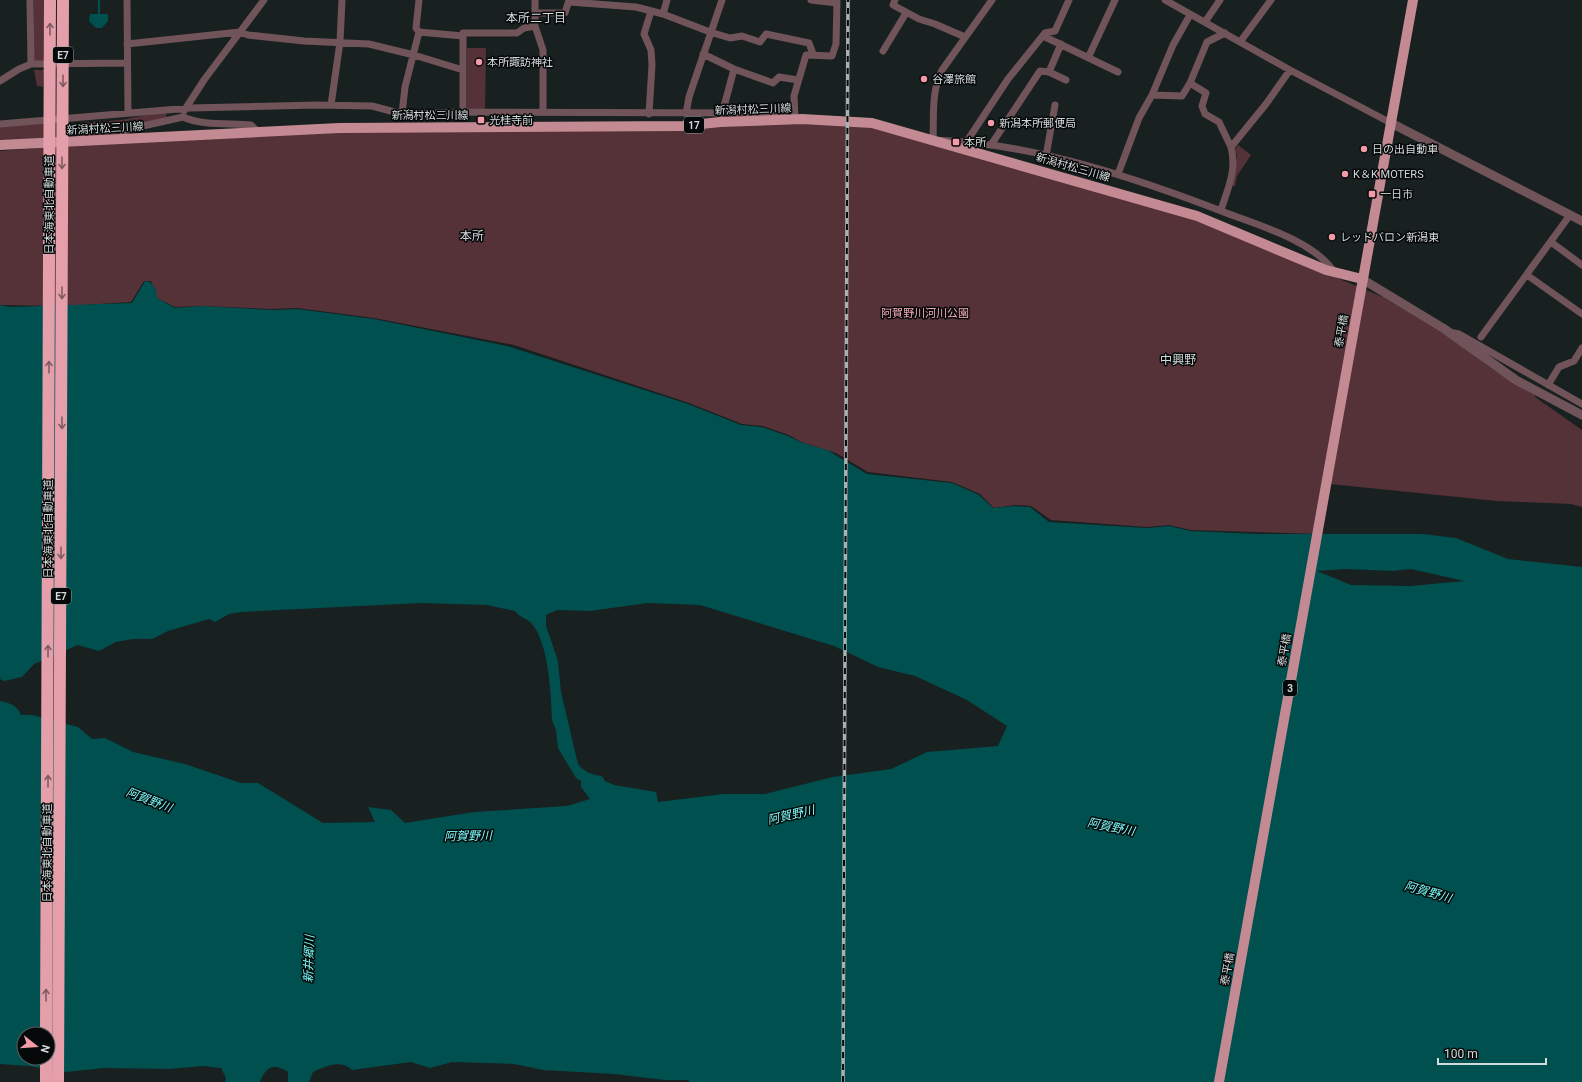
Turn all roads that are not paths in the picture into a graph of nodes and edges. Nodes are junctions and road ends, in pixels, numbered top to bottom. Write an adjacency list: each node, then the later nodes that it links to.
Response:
1 (30, 0): 47 (street)
2 (50, 0): 96 (highway, 日本海東北自動車道 / E7, one-way to 2, bridge)
3 (63, 0): 99 (highway, 日本海東北自動車道 / E7, one-way to 99, bridge)
4 (127, 0): 39 (street)
5 (264, 0): 30 (street)
6 (342, 0): 37 (street)
7 (419, 0): 31 (street)
8 (535, 0): 25 (street)
9 (667, 0): 26 (street)
10 (722, 0): 32 (street)
11 (811, 0): 21 (street)
12 (895, 0): 24 (street)
13 (992, 0): 36 (street)
14 (1069, 0): 35 (street)
15 (1115, 0): 45 (street)
16 (1165, 0): 27 (street)
17 (1220, 0): 28 (street)
18 (1271, 0): 38 (street)
19 (1413, 0): 70 (main road, 3)
20 (569, 1): 22 (street); 25 (street)
21 (837, 1): 43 (street)
22 (637, 4): 23 (street)
23 (651, 11): 26 (street); 65 (street)
24 (906, 13): 36 (street); 41 (street)
25 (536, 14): 29 (street)
26 (664, 14): 32 (street)
27 (1190, 15): 28 (street); 57 (street)
28 (1205, 22): 33 (street)
29 (535, 26): 34 (street); 62 (street)
30 (240, 32): 37 (street); 39 (street); 60 (street)
31 (419, 32): 34 (street); 44 (street)
32 (710, 32): 42 (street); 43 (street)
33 (1225, 33): 38 (street); 56 (street)
34 (463, 36): 49 (street)
35 (1043, 36): 40 (street); 75 (street)
36 (965, 37): 74 (street)
37 (340, 42): 44 (street); 58 (street)
38 (1240, 42): 50 (street)
39 (127, 44): 46 (street)
40 (1061, 44): 45 (street); 51 (street)
41 (883, 51)
42 (703, 54): 48 (street); 66 (street)
43 (813, 54): 53 (street)
44 (414, 55): 49 (street); 64 (street)
45 (1088, 58): 52 (street)
46 (127, 63): 47 (street); 63 (street)
47 (31, 64): 55 (street)
48 (734, 69): 53 (street); 67 (street)
49 (463, 70): 61 (street)
50 (1290, 70): 70 (street); 78 (street)
51 (1049, 72): 54 (street); 77 (street)
52 (1118, 72)
53 (798, 80): 69 (street)
54 (1066, 80)
55 (0, 81)
56 (1190, 83): 57 (street); 78 (street)
57 (1152, 95): 80 (street)
58 (331, 105): 60 (street); 64 (street)
59 (1055, 105): 79 (street)
60 (184, 108): 63 (street); 68 (street)
61 (463, 112): 62 (street); 64 (street)
62 (543, 112): 65 (street)
63 (128, 113): 71 (street)
64 (402, 114)
65 (649, 114): 66 (street)
66 (686, 114): 67 (street)
67 (722, 114): 69 (street)
68 (183, 117): 72 (street); 73 (street)
69 (798, 119): 72 (main road, 新潟村松三川線 / 17); 74 (main road, 新潟村松三川線 / 17)
70 (1391, 123): 82 (street); 88 (main road, 3)
71 (0, 124)
72 (258, 132): 73 (main road, 新潟村松三川線 / 17)
73 (121, 139): 76 (main road, 新潟村松三川線 / 17)
74 (933, 140): 75 (street); 86 (main road, 新潟村松三川線 / 17)
75 (967, 141): 77 (street)
76 (0, 145)
77 (991, 146): 79 (street)
78 (1231, 147): 81 (street)
79 (1046, 156): 80 (street)
80 (1118, 174): 81 (street)
81 (1221, 210): 86 (street)
82 (1570, 215): 83 (street); 84 (street)
83 (1582, 221)
84 (1551, 242): 85 (street); 87 (street)
85 (1582, 265)
86 (1334, 272): 88 (main road, 新潟村松三川線 / 17)
87 (1527, 275): 89 (street); 91 (street)
88 (1362, 279): 90 (street); 100 (main road, 泰平橋 / 3)
89 (1582, 314)
90 (1449, 332): 93 (street); 95 (street)
91 (1481, 337)
92 (1582, 348): 93 (street)
93 (1548, 385): 94 (street)
94 (1582, 404)
95 (1582, 415)
96 (46, 1026)
97 (46, 1066): 98 (highway)
98 (46, 1082)
99 (58, 1082)
100 (1219, 1082)

